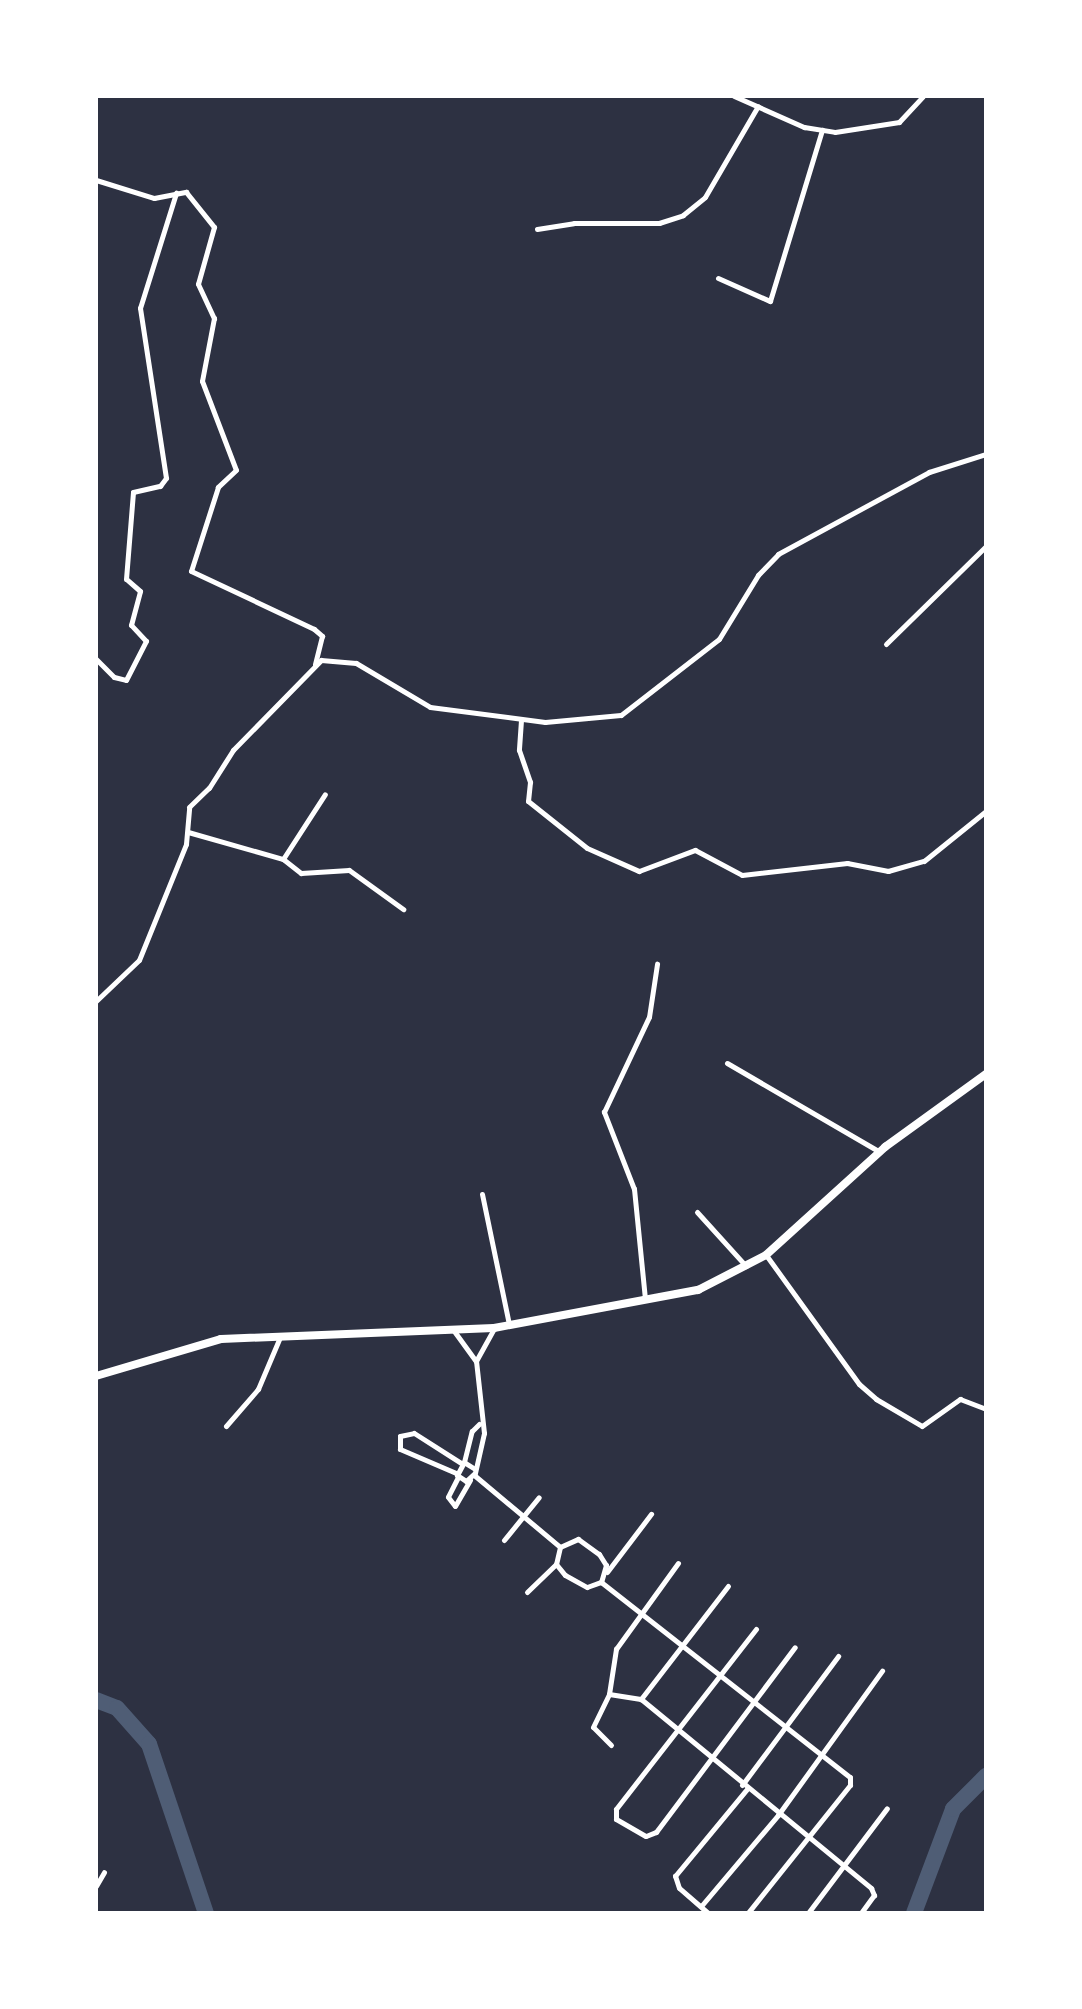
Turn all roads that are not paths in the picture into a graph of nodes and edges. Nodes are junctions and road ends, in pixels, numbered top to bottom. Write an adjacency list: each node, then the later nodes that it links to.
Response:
1 (734, 96): 3 (street)
2 (923, 96): 4 (street)
3 (758, 106): 4 (street); 7 (street)
4 (822, 130): 8 (street)
5 (96, 180): 6 (street)
6 (176, 192): 12 (street); 13 (street)
7 (537, 229)
8 (718, 278)
9 (986, 454): 14 (street)
10 (986, 546): 11 (street)
11 (886, 644)
12 (96, 659)
13 (315, 664): 14 (street); 17 (street)
14 (521, 720): 16 (street)
15 (325, 794): 18 (street)
16 (986, 811)
17 (188, 832): 18 (street); 21 (street)
18 (283, 859): 19 (street)
19 (403, 909)
20 (657, 964): 29 (street)
21 (96, 1001)
22 (727, 1063): 24 (street)
23 (986, 1074): 24 (main road)
24 (881, 1152): 27 (main road)
25 (482, 1194): 30 (street)
26 (697, 1212): 28 (street)
27 (766, 1255): 28 (main road); 36 (street)
28 (746, 1267): 29 (main road)
29 (645, 1299): 30 (main road)
30 (509, 1324): 31 (main road)
31 (494, 1328): 32 (main road); 34 (street)
32 (454, 1331): 33 (main road); 34 (street)
33 (280, 1337): 35 (main road); 38 (street)
34 (476, 1361): 37 (street)
35 (96, 1376)
36 (986, 1409)
37 (480, 1424): 39 (street); 41 (street)
38 (226, 1426)
39 (463, 1463): 40 (street); 40 (street); 41 (street)
40 (457, 1475): 41 (street); 41 (street)
41 (473, 1475): 44 (street)
42 (539, 1497): 44 (street)
43 (651, 1514): 49 (street)
44 (523, 1516): 45 (street); 46 (street)
45 (504, 1540)
46 (560, 1547): 48 (street); 49 (street)
47 (678, 1563): 53 (street)
48 (556, 1564): 50 (street); 52 (street)
49 (606, 1573): 50 (street)
50 (601, 1582): 53 (street)
51 (728, 1586): 55 (street)
52 (527, 1592)
53 (640, 1613): 55 (street); 60 (street)
54 (756, 1629): 59 (street)
55 (681, 1645): 59 (street); 61 (street)
56 (795, 1647): 62 (street)
57 (838, 1656): 63 (street)
58 (882, 1671): 66 (street)
59 (722, 1677): 62 (street); 64 (street)
60 (609, 1694): 61 (street); 65 (street)
61 (641, 1699): 64 (street)
62 (755, 1702): 63 (street); 67 (street)
63 (785, 1726): 66 (street); 68 (street)
64 (679, 1733): 67 (street); 67 (street)
65 (611, 1745)
66 (823, 1754): 70 (street); 71 (street)
67 (714, 1760): 68 (street)
68 (744, 1787): 70 (street); 75 (street)
69 (887, 1808): 72 (street)
70 (778, 1815): 71 (street); 75 (street)
71 (808, 1838): 72 (street); 77 (street)
72 (843, 1866): 78 (street); 79 (street)
73 (104, 1872): 74 (street)
74 (96, 1886)
75 (702, 1905): 76 (street)
76 (708, 1913)
77 (748, 1913)
78 (808, 1913)
79 (861, 1913)

